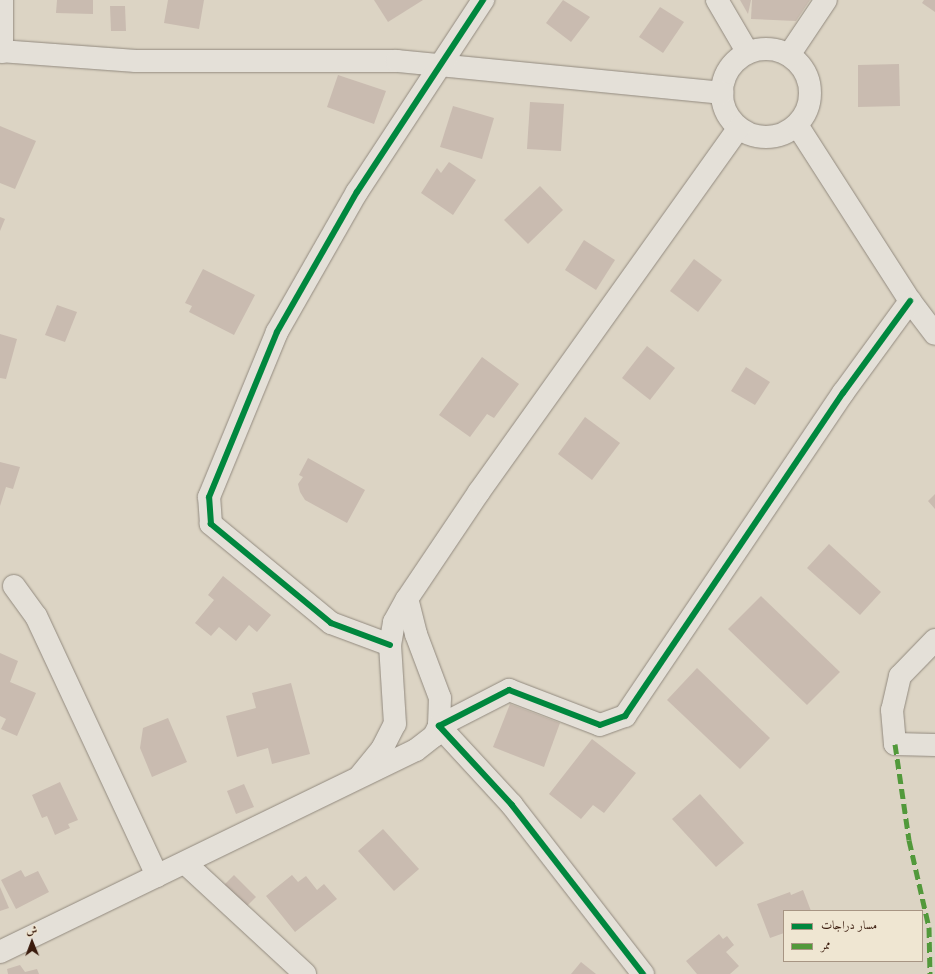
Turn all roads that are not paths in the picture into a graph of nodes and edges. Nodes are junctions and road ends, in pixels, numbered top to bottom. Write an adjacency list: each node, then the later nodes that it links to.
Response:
1 (2, 0): 5 (street)
2 (483, 0): 8 (street)
3 (717, 0): 6 (street)
4 (826, 0): 7 (street)
5 (1, 52): 8 (street)
6 (748, 53): 7 (street); 9 (street)
7 (789, 55): 10 (street)
8 (437, 68): 9 (street); 17 (street)
9 (722, 93): 11 (street)
10 (797, 125): 11 (street); 12 (street)
11 (739, 128): 15 (street)
12 (910, 301): 13 (street); 18 (street)
13 (935, 334)
14 (14, 586): 22 (street)
15 (407, 599): 17 (street); 18 (street)
16 (935, 640): 19 (street)
17 (390, 645): 20 (street)
18 (439, 726): 20 (street); 25 (street)
19 (935, 745)
20 (360, 776): 21 (street)
21 (186, 864): 22 (street); 24 (street)
22 (157, 876): 23 (street)
23 (0, 952)
24 (305, 974)
25 (643, 974)

